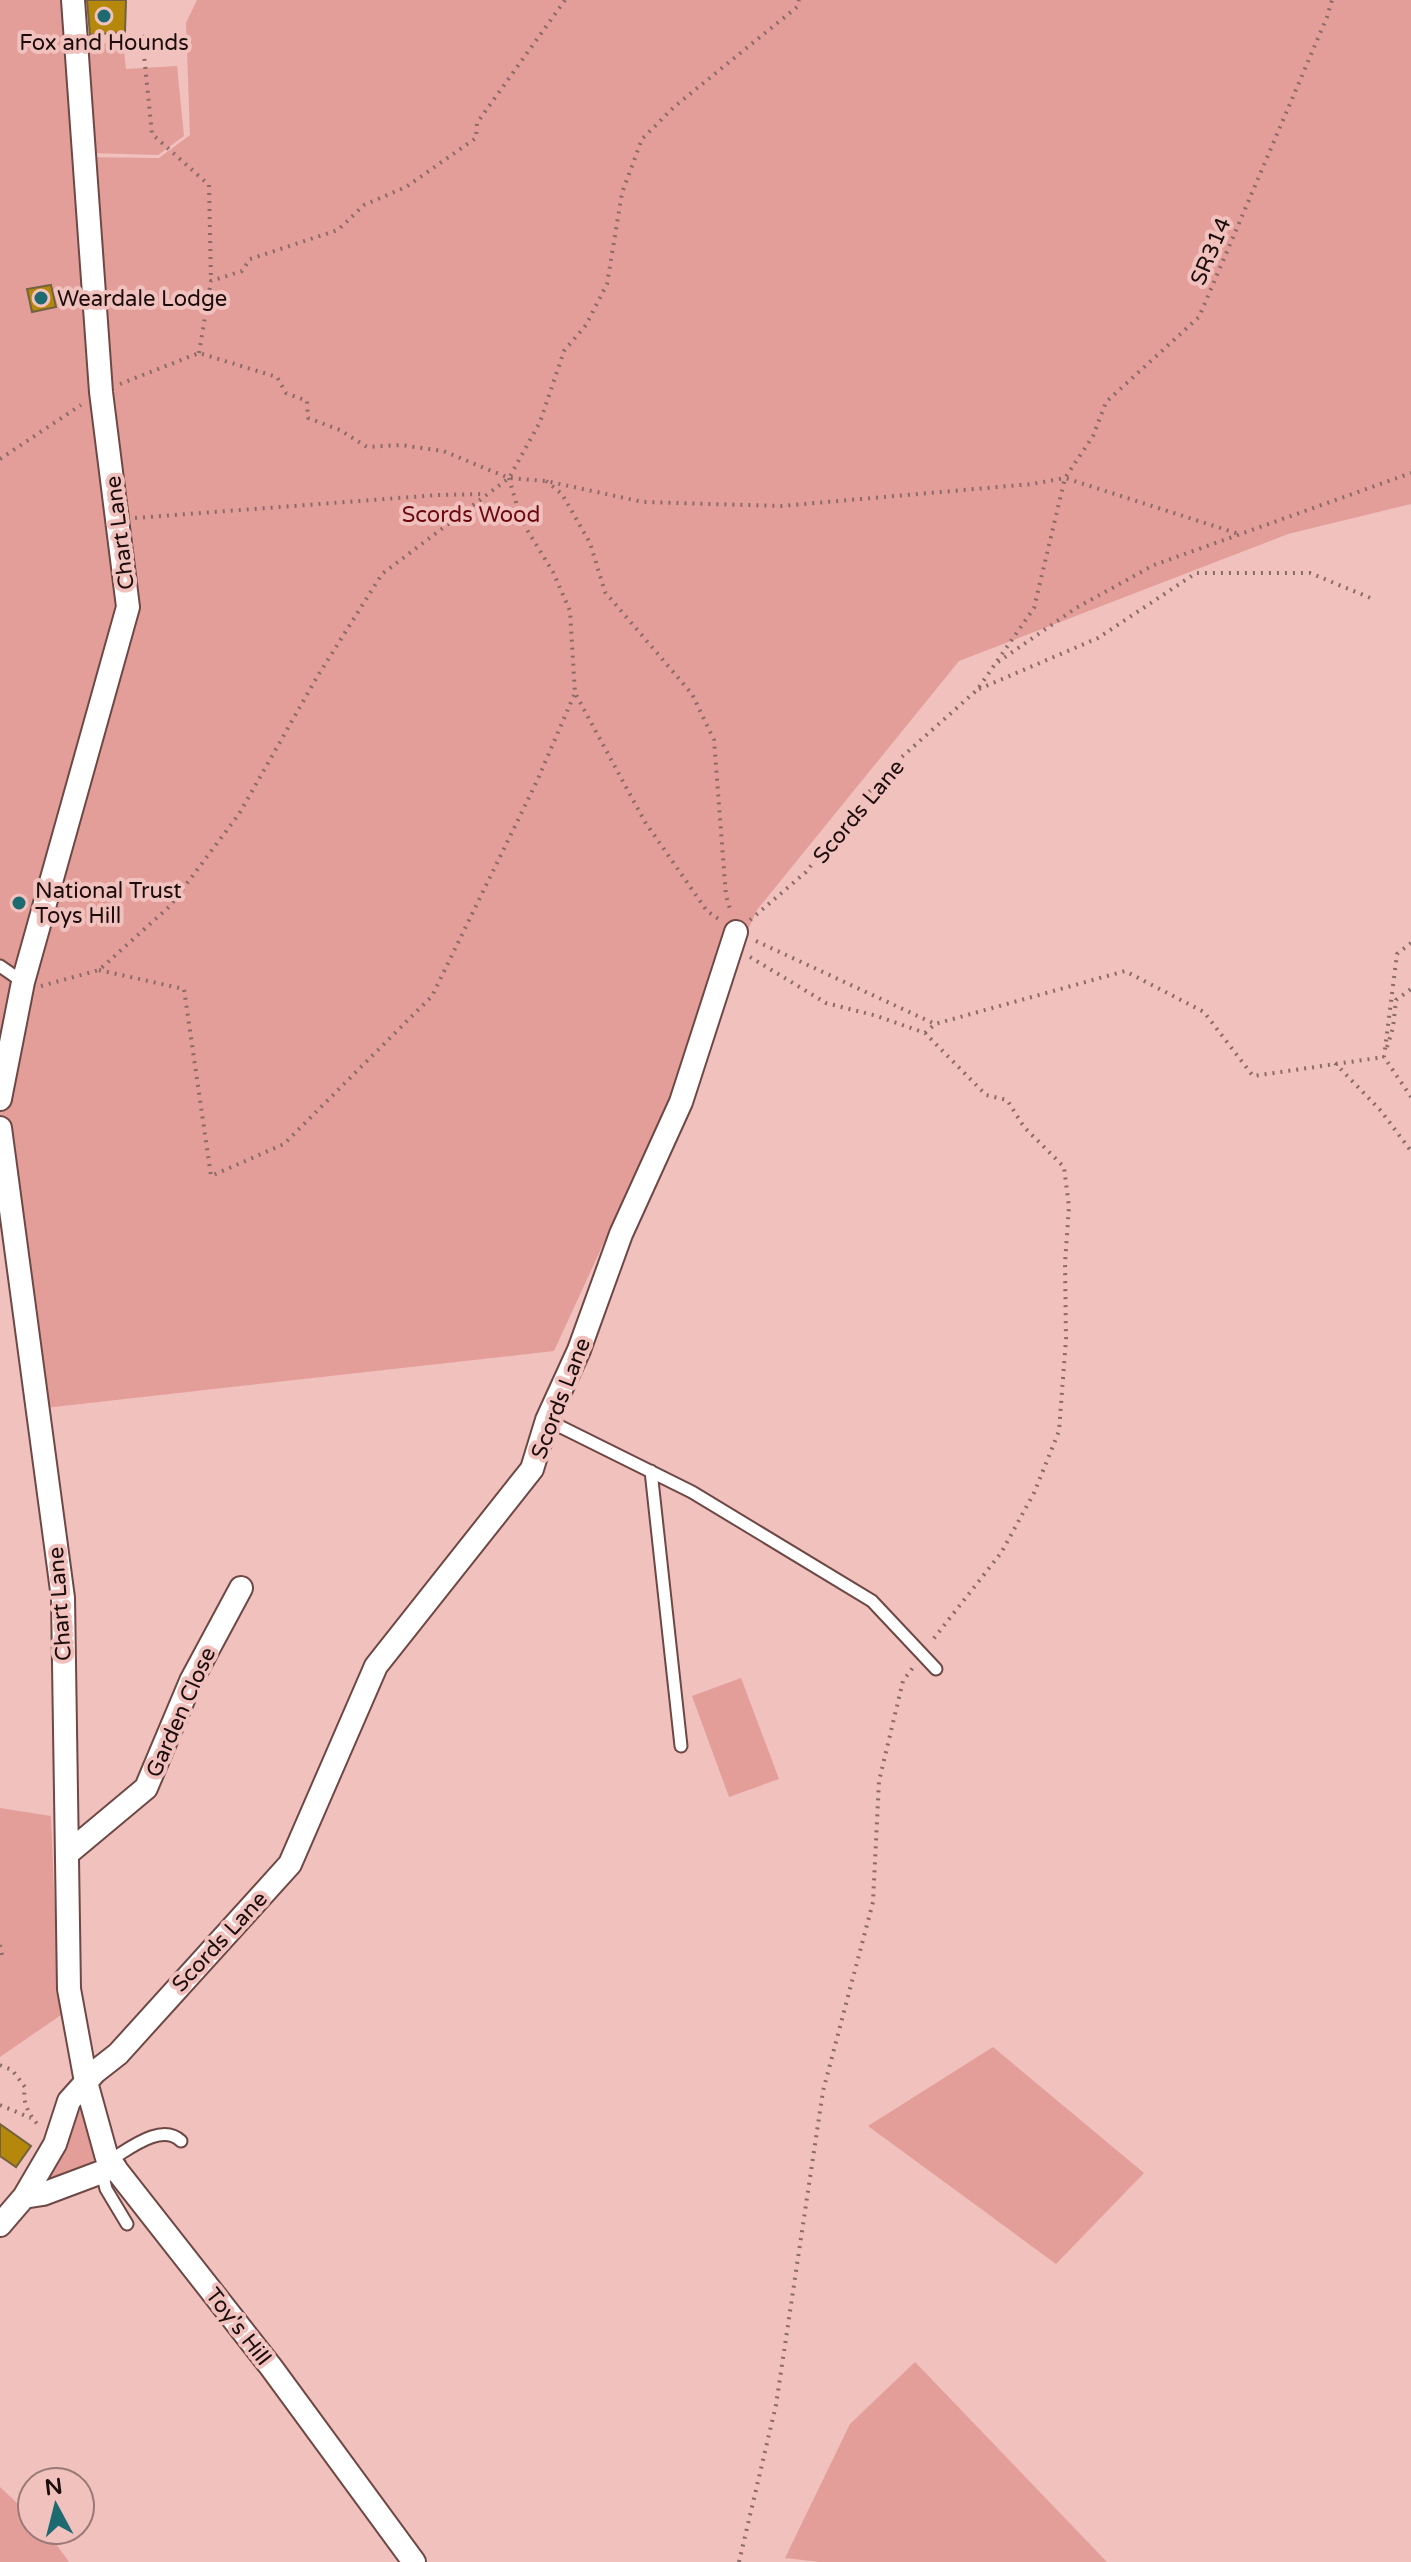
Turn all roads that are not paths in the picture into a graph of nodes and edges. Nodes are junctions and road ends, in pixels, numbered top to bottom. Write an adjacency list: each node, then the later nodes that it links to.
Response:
1 (73, 0): 4 (street, Chart Lane)
2 (736, 932): 7 (street, Scords Lane)
3 (0, 966): 4 (lane)
4 (22, 987): 5 (street, Chart Lane)
5 (0, 1099)
6 (0, 1128): 12 (street, Chart Lane)
7 (547, 1420): 8 (lane); 13 (street, Scords Lane)
8 (651, 1471): 10 (lane); 11 (lane)
9 (241, 1588): 12 (street, Garden Close)
10 (936, 1669)
11 (681, 1746)
12 (67, 1854): 13 (street, Chart Lane)
13 (86, 2082): 15 (street, Toy's Hill); 16 (street, Scords Lane)
14 (181, 2141): 15 (lane)
15 (109, 2167): 16 (street); 17 (lane); 19 (street, Toy's Hill)
16 (24, 2197): 18 (street, Scords Lane)
17 (127, 2224)
18 (0, 2225)
19 (414, 2562)

